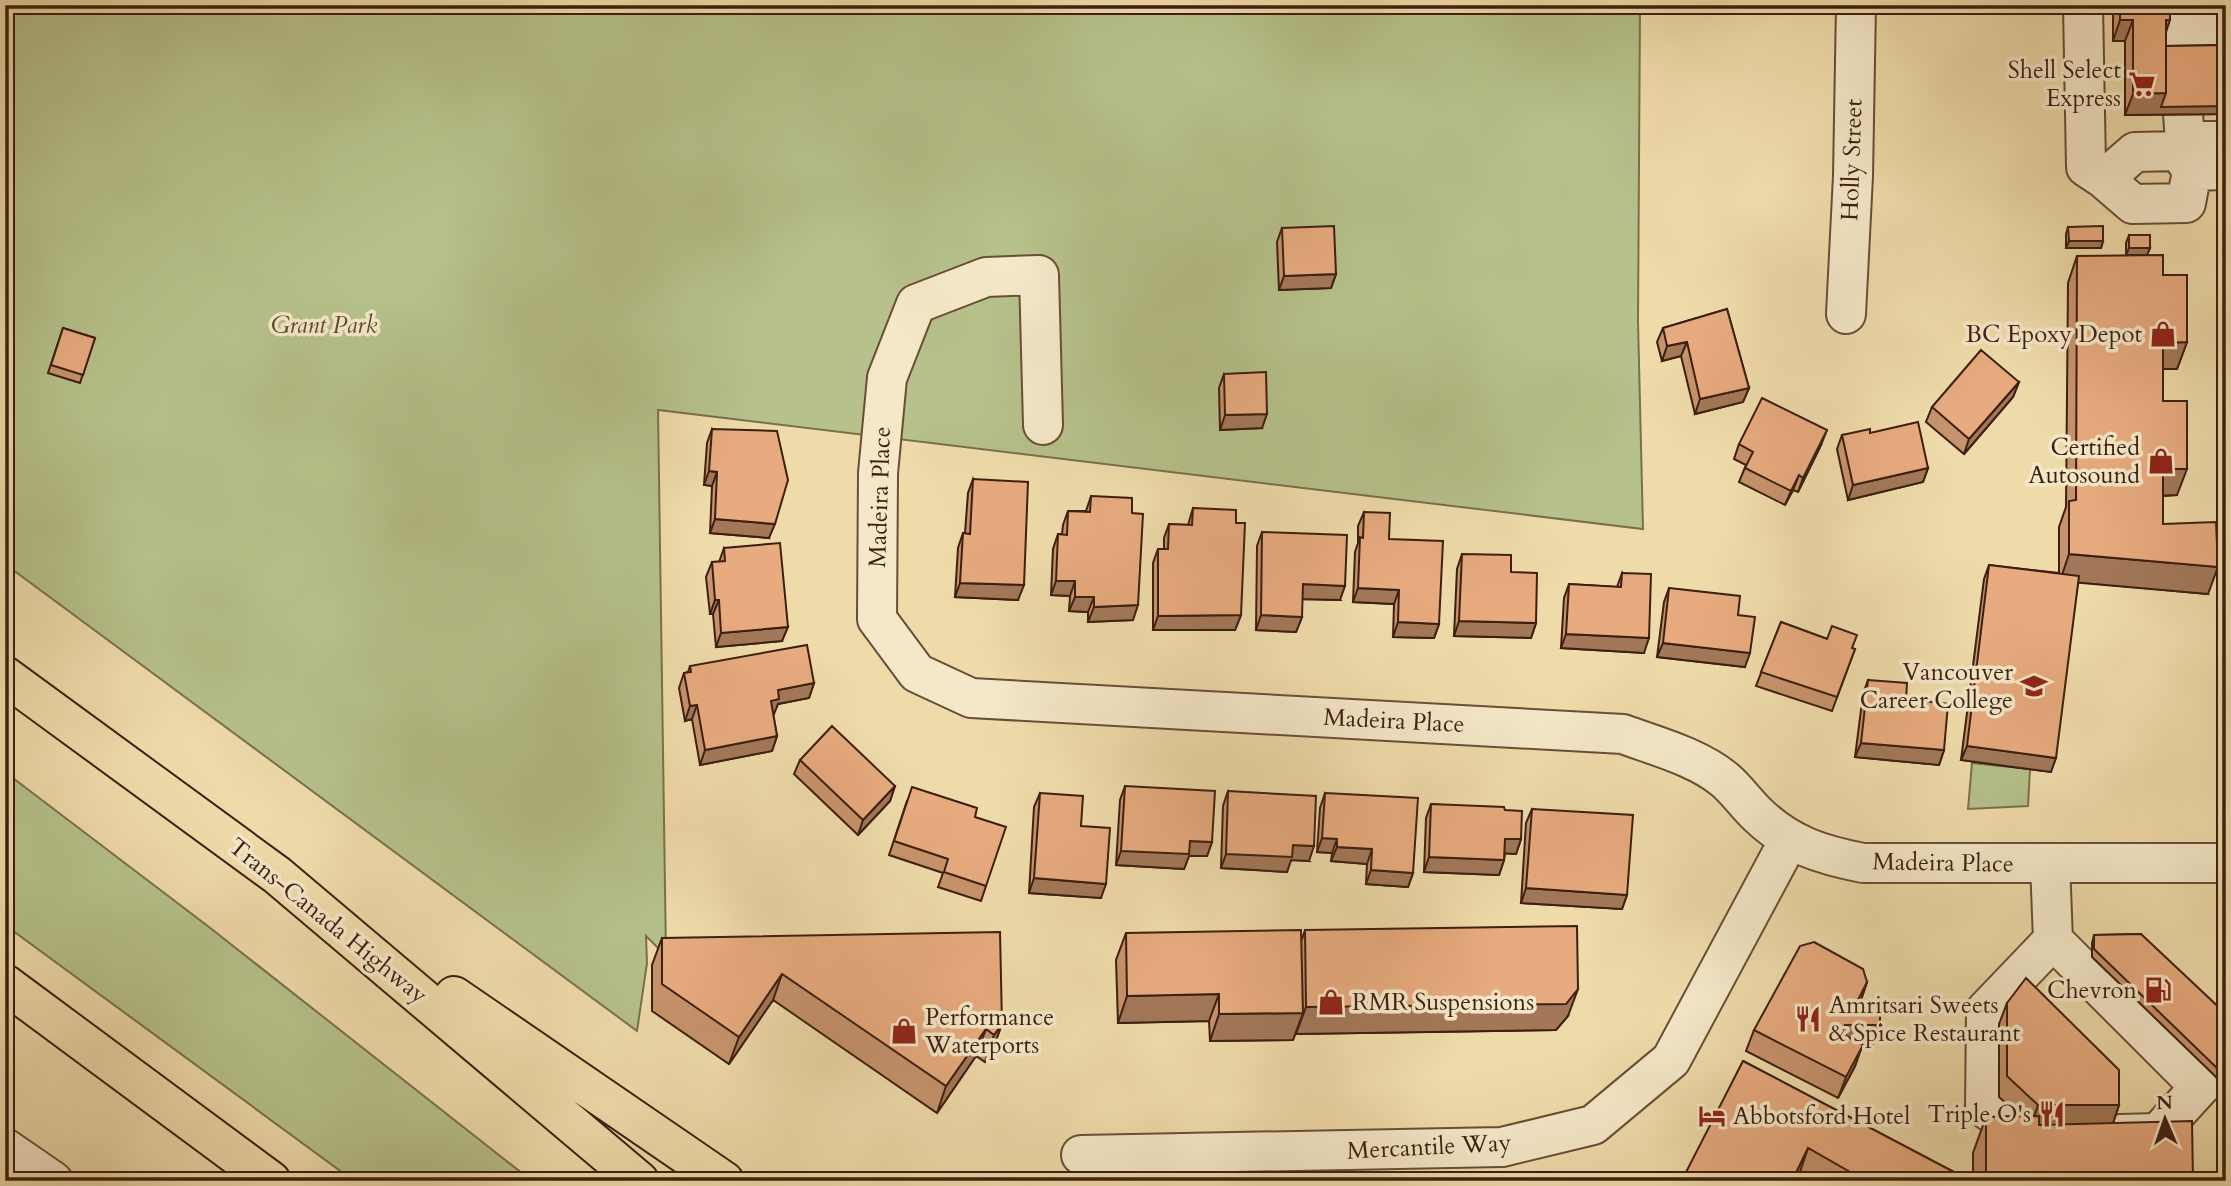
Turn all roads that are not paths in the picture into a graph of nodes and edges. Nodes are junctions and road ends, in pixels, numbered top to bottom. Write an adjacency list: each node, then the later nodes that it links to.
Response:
1 (1856, 5): 7 (street, Holly Street)
2 (2083, 5): 6 (street)
3 (2219, 19): 4 (street)
4 (2183, 53)
5 (2183, 114): 6 (street)
6 (2214, 159)
7 (1846, 314)
8 (1043, 425): 10 (street, Madeira Place)
9 (5, 676): 13 (highway, Trans-Canada Highway)
10 (1789, 841): 12 (street, Madeira Place); 18 (street, Mercantile Way)
11 (2226, 863): 12 (street, Madeira Place)
12 (2050, 864): 14 (street)
13 (277, 875): 21 (highway, Trans-Canada Highway); 22 (highway)
14 (2053, 940): 16 (street); 16 (street)
15 (5, 984): 20 (highway)
16 (2213, 1074)
17 (5, 1148): 19 (street)
18 (1081, 1155)
19 (53, 1181)
20 (271, 1181)
21 (639, 1181)
22 (724, 1181)

